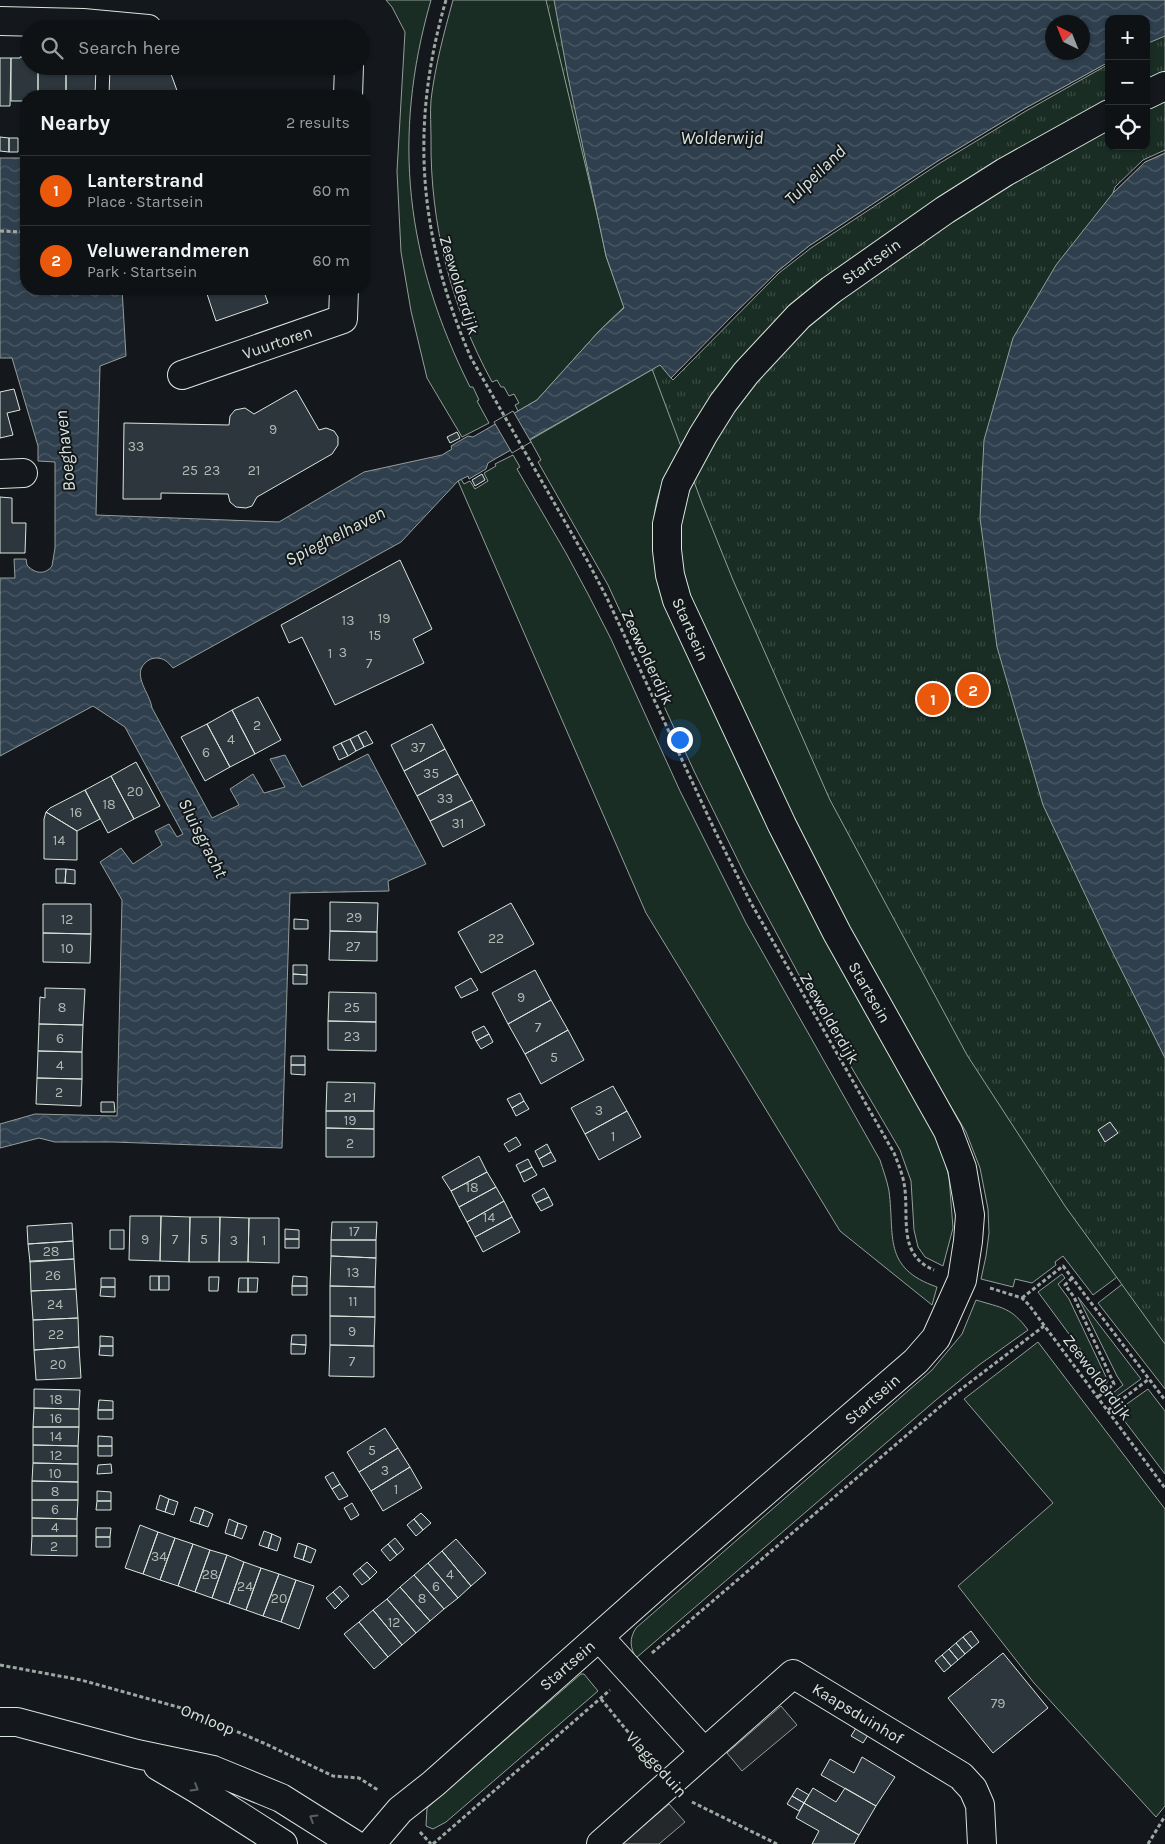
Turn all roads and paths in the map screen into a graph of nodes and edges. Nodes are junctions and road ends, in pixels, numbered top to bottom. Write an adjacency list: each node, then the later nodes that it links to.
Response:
1 (446, 0): 14 (path, Zeewolderdijk)
2 (0, 20): 3 (street)
3 (20, 20)
4 (348, 75): 6 (street)
5 (1165, 86): 7 (street)
6 (348, 90)
7 (1150, 93)
8 (1105, 116): 14 (street, Startsein)
9 (0, 232): 10 (path)
10 (20, 232)
11 (344, 295): 12 (street, Vuurtoren)
12 (182, 375)
13 (1072, 1278): 16 (path); 18 (path); 19 (path)
14 (962, 1280): 23 (street, Startsein)
15 (1004, 1292): 16 (path)
16 (1022, 1298): 17 (path, Zeewolderdijk)
17 (1044, 1326): 19 (path, Zeewolderdijk); 25 (path)
18 (1149, 1379): 20 (path); 21 (path)
19 (1098, 1397): 21 (path, Zeewolderdijk)
20 (1165, 1400)
21 (1108, 1410): 22 (path, Zeewolderdijk)
22 (1165, 1488)
23 (600, 1636): 25 (street); 31 (street, Startsein)
24 (0, 1665): 31 (path, Omloop)
25 (631, 1671): 26 (path); 28 (street)
26 (601, 1698): 30 (path, Vlaggeduin); 36 (path)
27 (0, 1722): 29 (street)
28 (704, 1752): 30 (street); 39 (street, Kaapsduinhof)
29 (137, 1754): 33 (street, one-way to 33); 34 (street, one-way to 29)
30 (670, 1782): 37 (street); 38 (path, Vlaggeduin)
31 (400, 1810): 35 (street, Startsein)
32 (1165, 1816): 40 (path)
33 (283, 1844)
34 (354, 1844)
35 (372, 1844)
36 (433, 1844)
37 (601, 1844)
38 (777, 1844)
39 (982, 1844)
40 (1148, 1844)

